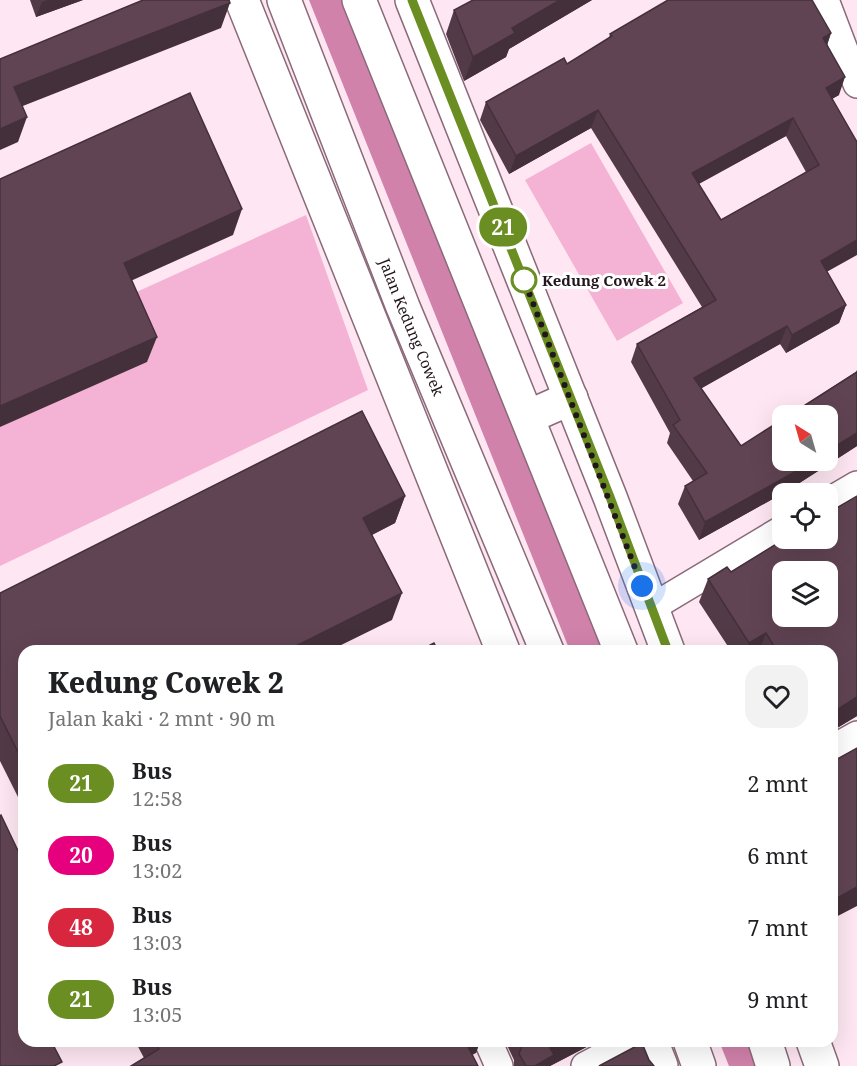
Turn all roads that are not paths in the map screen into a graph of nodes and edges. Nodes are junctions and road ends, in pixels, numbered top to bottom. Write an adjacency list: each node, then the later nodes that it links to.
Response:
1 (242, 0): 14 (main road)
2 (284, 0): 15 (main road, Jalan Kedung Cowek)
3 (359, 0): 9 (main road)
4 (412, 0): 8 (main road)
5 (825, 0): 6 (street)
6 (852, 54): 7 (street)
7 (857, 84)
8 (571, 398): 9 (main road); 13 (main road)
9 (528, 417): 16 (main road)
10 (857, 485): 11 (street)
11 (838, 496)
12 (772, 536): 13 (street)
13 (651, 608): 17 (main road)
14 (501, 645)
15 (544, 645)
16 (619, 645)
17 (666, 645)
18 (857, 735): 19 (street)
19 (838, 746)
20 (491, 1047): 26 (street)
21 (621, 1047): 27 (street)
22 (653, 1047): 28 (main road)
23 (692, 1047): 29 (main road)
24 (767, 1047): 30 (main road)
25 (815, 1047): 31 (main road)
26 (499, 1066)
27 (585, 1066)
28 (661, 1066)
29 (699, 1066)
30 (773, 1066)
31 (822, 1066)

